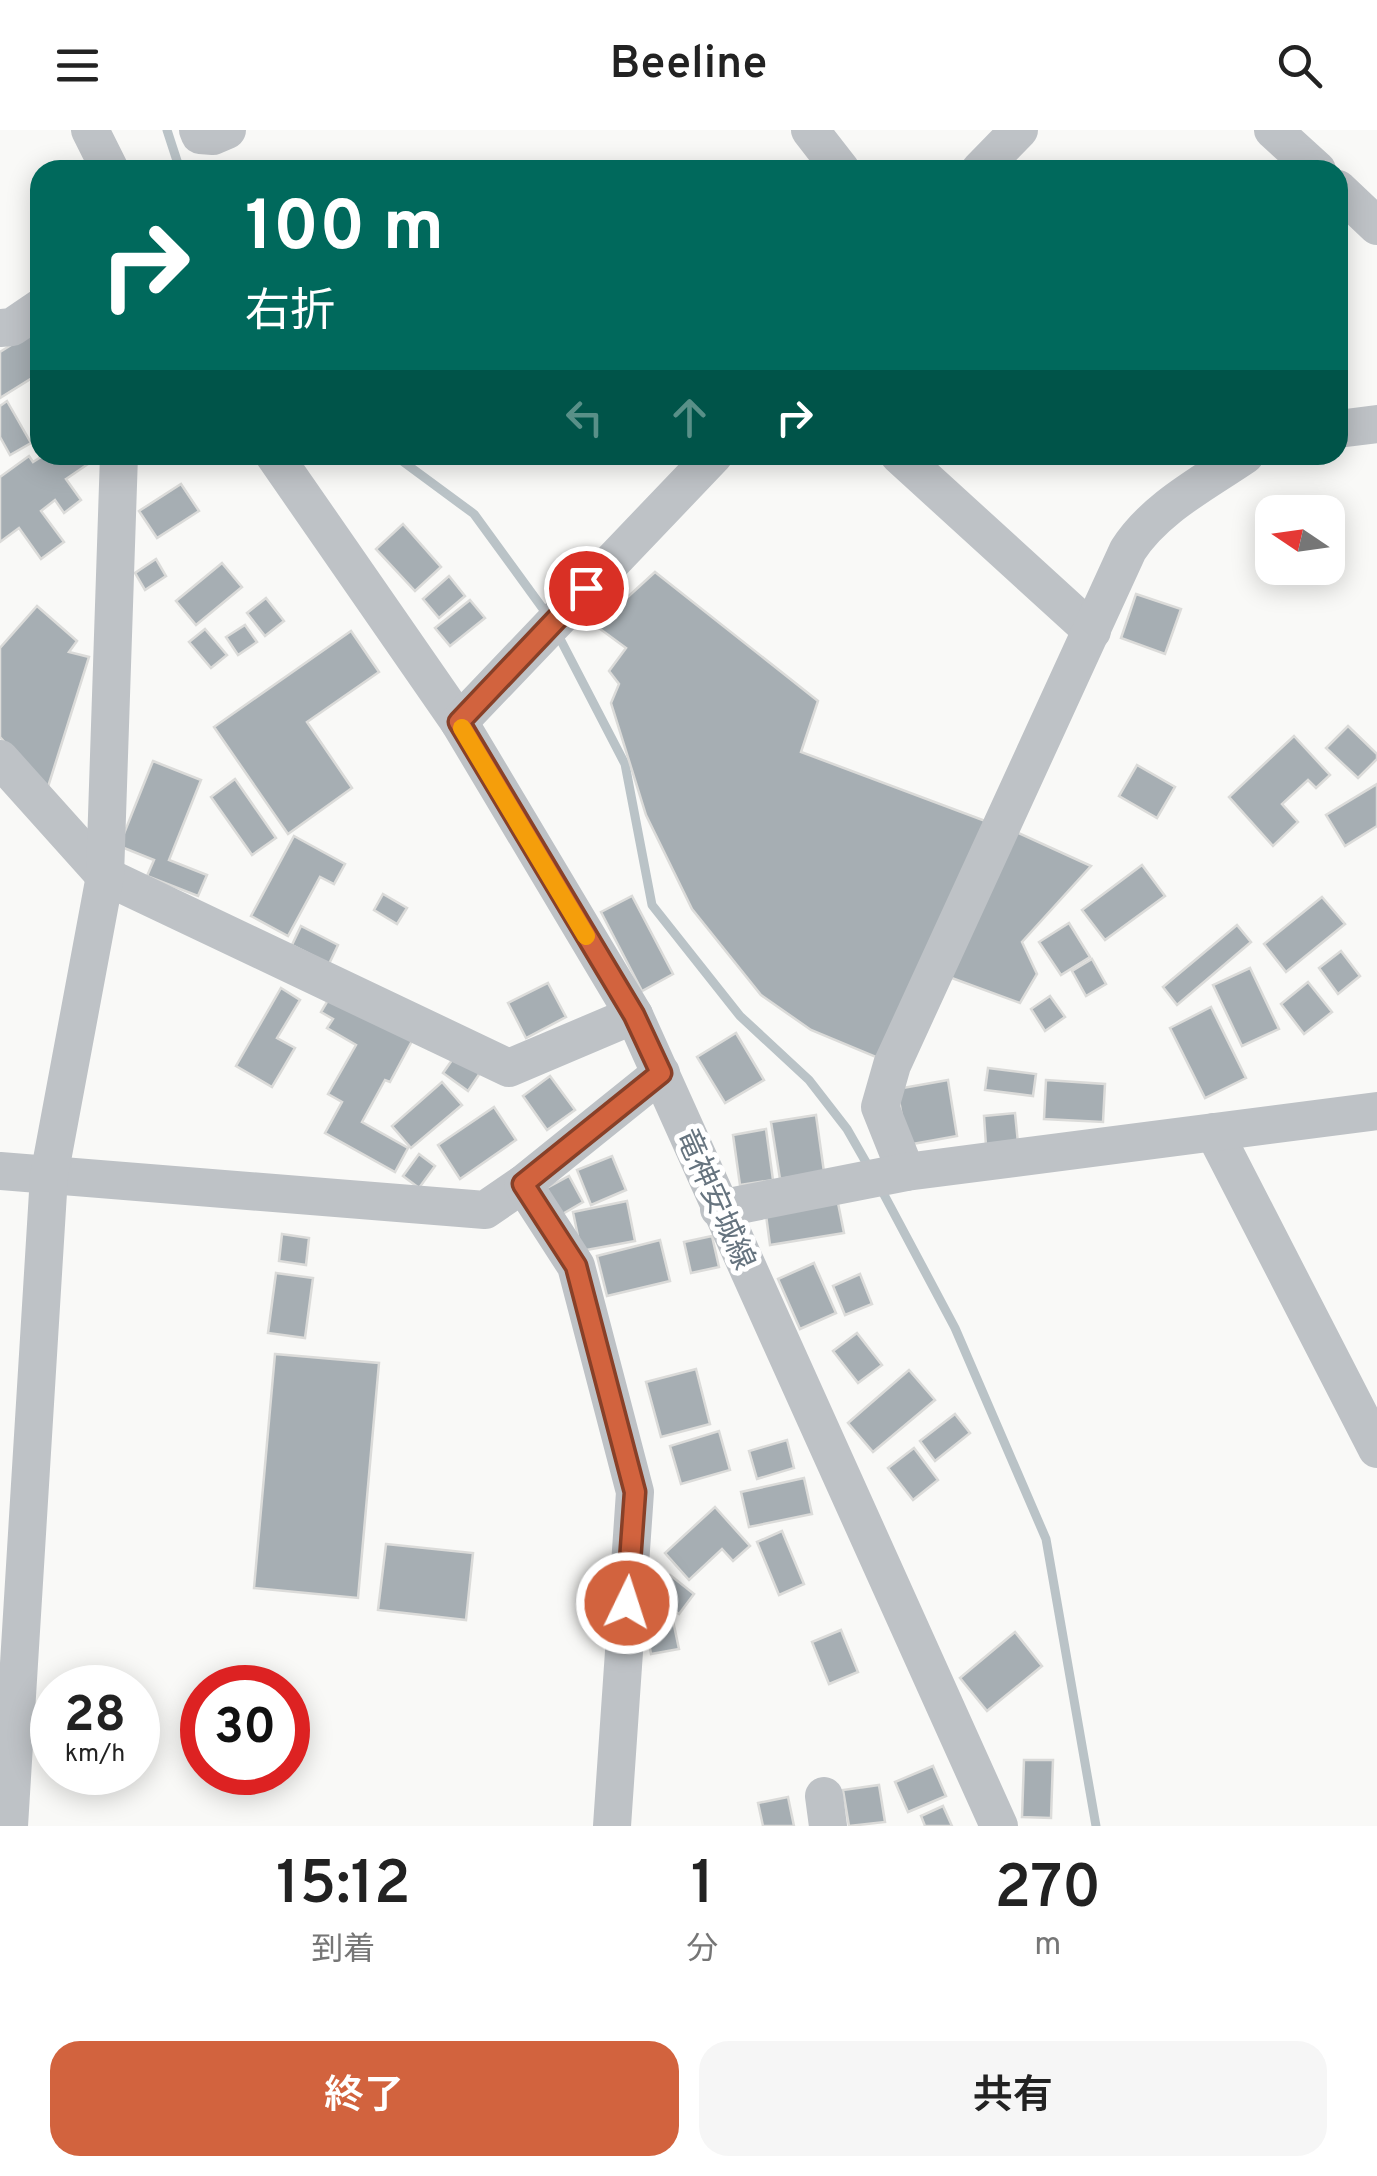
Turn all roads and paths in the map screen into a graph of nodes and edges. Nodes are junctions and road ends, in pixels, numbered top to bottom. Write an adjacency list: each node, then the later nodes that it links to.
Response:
1 (90, 130): 7 (street)
2 (198, 130): 3 (street)
3 (227, 130)
4 (810, 130): 8 (street)
5 (1019, 130): 9 (street)
6 (1274, 130): 10 (street)
7 (105, 160)
8 (832, 160)
9 (990, 160)
10 (1306, 160)
11 (1348, 199): 12 (street)
12 (1377, 226)
13 (30, 314): 14 (street)
14 (0, 328)
15 (1377, 424): 16 (street)
16 (1348, 428)
17 (119, 465): 25 (street)
18 (281, 465): 23 (street, 竜神安城線)
19 (704, 465): 23 (street)
20 (910, 465): 22 (street)
21 (1230, 465): 22 (street)
22 (1092, 632): 31 (street)
23 (459, 722): 26 (street, 竜神安城線)
24 (0, 760): 25 (street)
25 (105, 876): 26 (street); 32 (street)
26 (634, 1015): 27 (street, 竜神安城線)
27 (661, 1073): 33 (street); 34 (street, 竜神安城線)
28 (1377, 1111): 29 (street)
29 (1214, 1132): 31 (street); 35 (street)
30 (0, 1172): 32 (street)
31 (906, 1172): 34 (street)
32 (49, 1176): 33 (street); 36 (street)
33 (523, 1184): 38 (street)
34 (719, 1210): 39 (street, 竜神安城線)
35 (1377, 1450)
36 (12, 1592): 37 (street)
37 (9, 1826)
38 (612, 1826)
39 (999, 1826)

